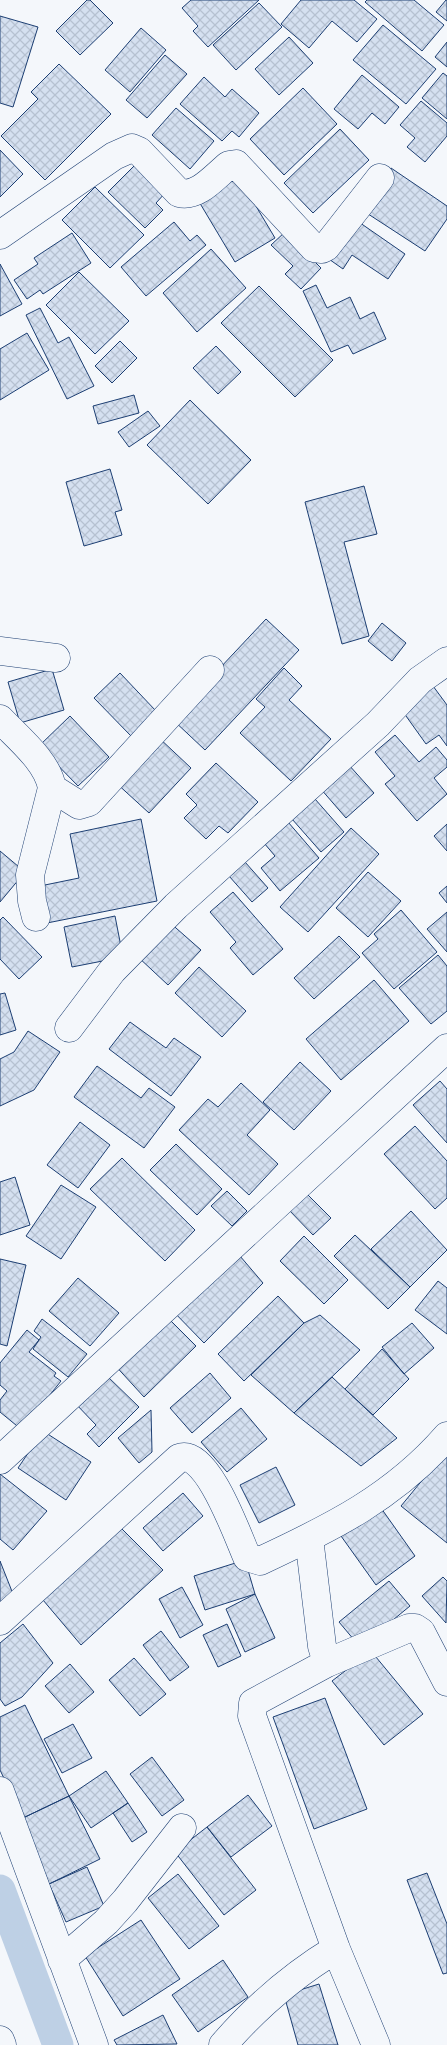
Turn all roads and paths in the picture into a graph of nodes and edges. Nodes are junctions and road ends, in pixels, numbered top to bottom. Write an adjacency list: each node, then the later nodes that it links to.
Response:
1 (380, 178): 2 (street)
2 (0, 235)
3 (0, 651): 4 (street)
4 (56, 658)
5 (447, 661): 10 (street)
6 (210, 670): 8 (street)
7 (0, 719): 8 (street)
8 (52, 788): 9 (street)
9 (36, 917)
10 (69, 1028)
11 (447, 1048): 13 (street)
12 (447, 1436): 14 (street)
13 (0, 1460)
14 (309, 1538): 15 (street); 16 (street)
15 (0, 1621)
16 (327, 1663): 17 (street); 20 (street)
17 (447, 1682)
18 (0, 1791): 21 (street)
19 (182, 1828): 21 (street)
20 (336, 1949): 25 (street); 26 (street)
21 (62, 1960): 24 (street)
22 (0, 2040): 23 (street)
23 (2, 2045)
24 (94, 2045)
25 (223, 2045)
26 (376, 2045)

